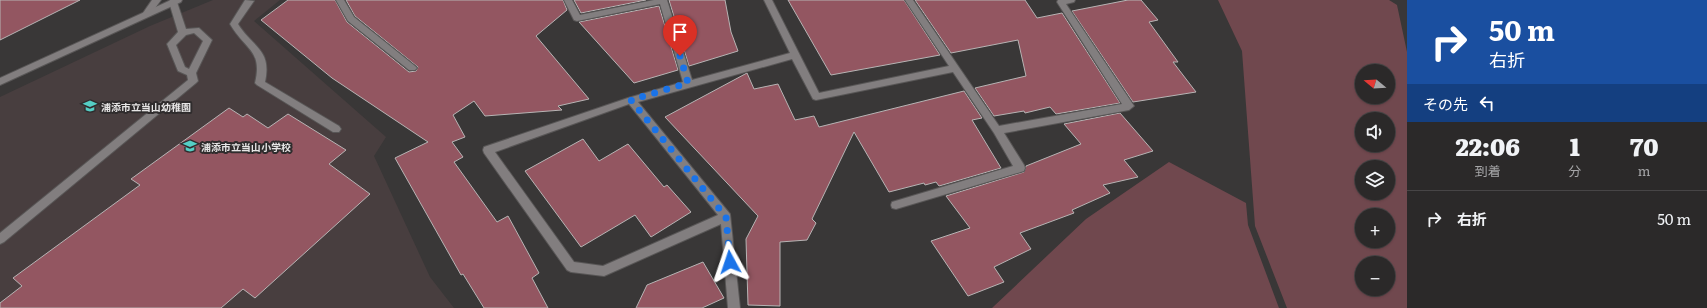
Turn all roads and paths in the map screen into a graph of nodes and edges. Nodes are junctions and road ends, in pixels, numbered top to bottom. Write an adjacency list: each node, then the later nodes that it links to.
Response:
1 (157, 0): 10 (street)
2 (249, 0): 19 (street)
3 (340, 0): 13 (street)
4 (568, 0): 5 (street)
5 (663, 0): 17 (street)
6 (768, 0): 12 (street)
7 (909, 0): 14 (street)
8 (1071, 0): 20 (street)
9 (176, 1): 10 (street); 11 (street)
10 (147, 13): 16 (street)
11 (183, 33): 15 (street); 15 (street)
12 (794, 55): 14 (street); 17 (street)
13 (412, 68)
14 (955, 68): 20 (street)
15 (191, 73): 23 (street)
16 (0, 82)
17 (688, 83): 18 (street)
18 (631, 100): 22 (street); 22 (street)
19 (336, 128)
20 (997, 130): 21 (street)
21 (896, 205)
22 (726, 217): 24 (street)
23 (0, 239)
24 (734, 308)

